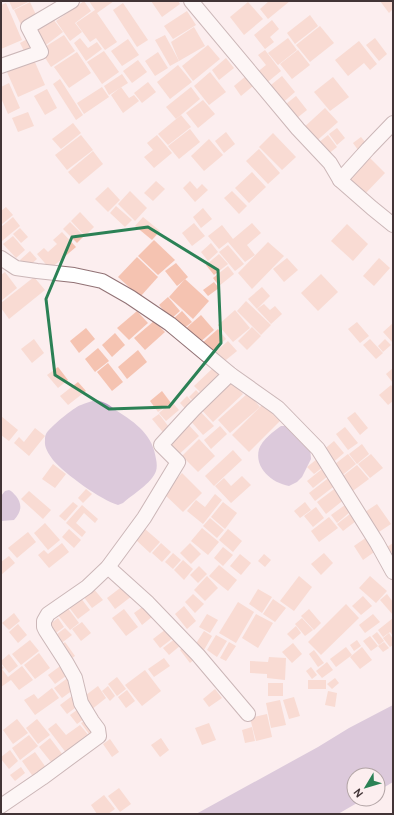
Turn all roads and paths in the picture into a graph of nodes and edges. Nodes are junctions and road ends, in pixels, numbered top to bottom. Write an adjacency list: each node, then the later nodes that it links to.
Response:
1 (72, 1): 3 (street)
2 (191, 1): 5 (street)
3 (1, 66)
4 (393, 123): 5 (street)
5 (340, 180): 6 (street)
6 (393, 225)
7 (1, 258): 8 (street)
8 (230, 374): 9 (street); 10 (street)
9 (108, 567): 11 (street); 12 (street)
10 (393, 572)
11 (248, 714)
12 (1, 806)

